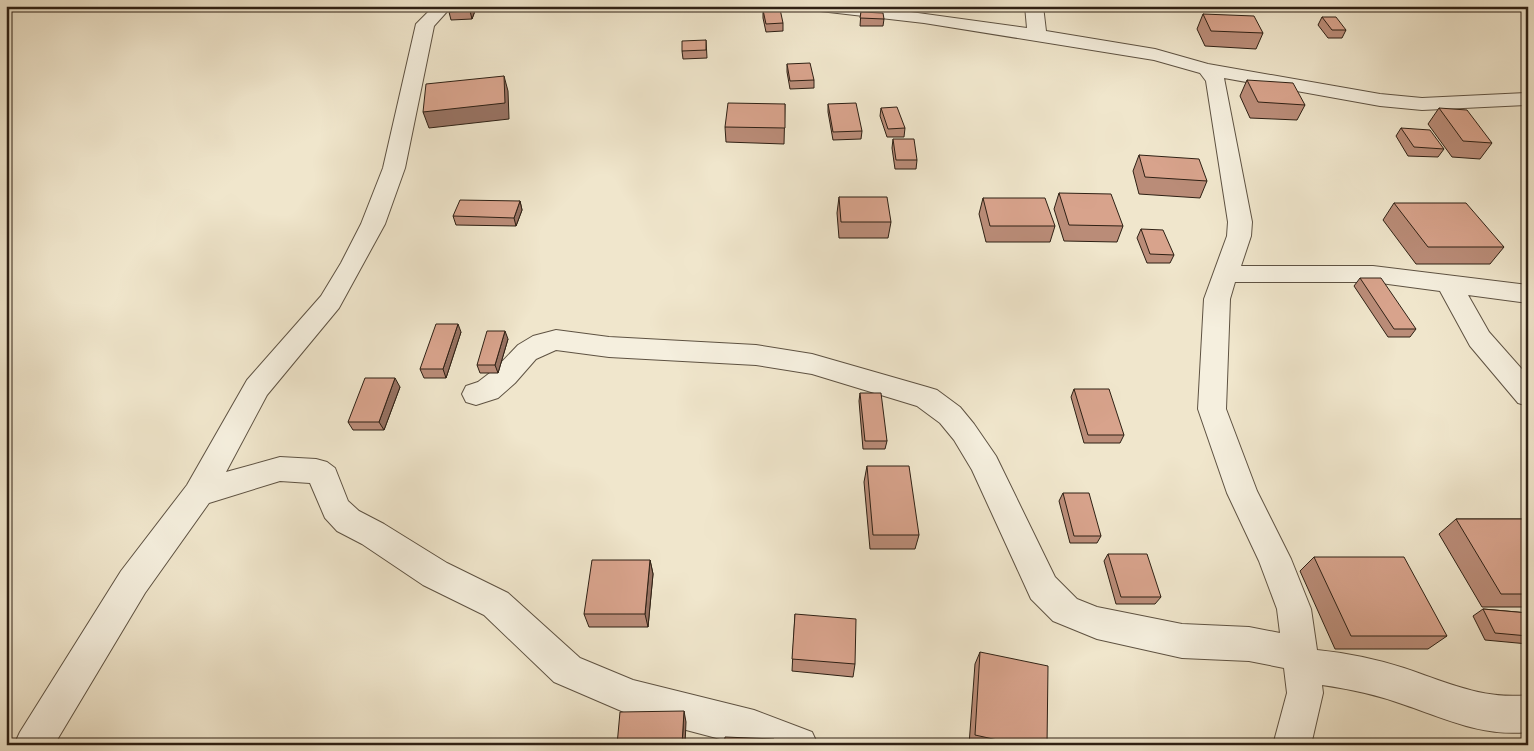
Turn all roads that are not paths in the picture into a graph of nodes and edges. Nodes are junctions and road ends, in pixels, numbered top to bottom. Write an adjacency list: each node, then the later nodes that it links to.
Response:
1 (444, 6): 12 (street)
2 (820, 6): 4 (street)
3 (1034, 6): 4 (street)
4 (1037, 35): 5 (street)
5 (1207, 69): 6 (street); 7 (street)
6 (1528, 98)
7 (1226, 274): 8 (street); 13 (street)
8 (1448, 282): 9 (street); 11 (street)
9 (1528, 294)
10 (476, 394): 13 (street)
11 (1528, 395)
12 (198, 494): 15 (street); 16 (street)
13 (1301, 660): 14 (street); 17 (street)
14 (1528, 713)
15 (33, 745)
16 (799, 745)
17 (1292, 745)

